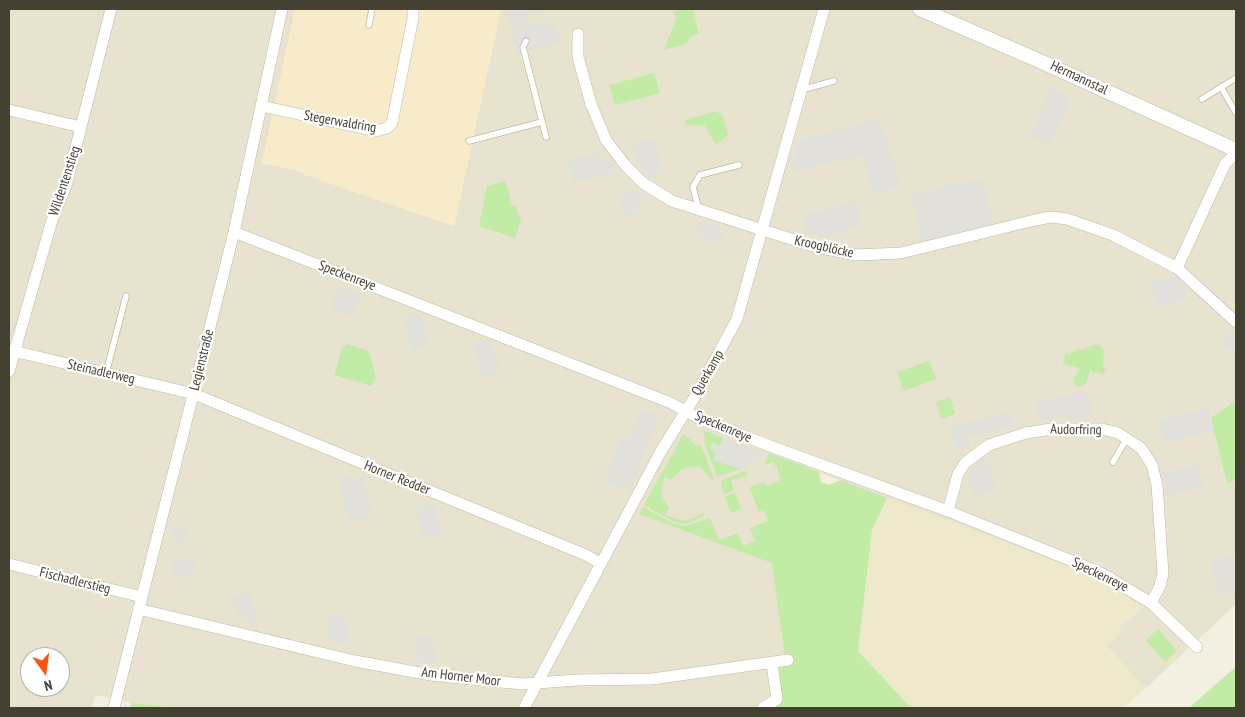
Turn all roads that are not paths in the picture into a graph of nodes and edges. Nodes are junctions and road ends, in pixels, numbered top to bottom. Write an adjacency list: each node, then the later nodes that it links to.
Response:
1 (111, 9): 19 (street, Wildentenstieg)
2 (282, 9): 15 (street, Legienstraße)
3 (372, 9): 7 (lane)
4 (413, 9): 15 (street, Stegerwaldring)
5 (824, 9): 13 (street, Querkamp)
6 (920, 9): 22 (street, Hermannstal)
7 (369, 25)
8 (578, 34): 24 (street, Kroogblöcke)
9 (526, 41): 18 (lane)
10 (1236, 78): 12 (lane)
11 (834, 81): 13 (lane)
12 (1221, 88): 14 (lane); 17 (lane)
13 (801, 90): 25 (street, Querkamp)
14 (1202, 99)
15 (261, 106): 26 (street, Legienstraße)
16 (9, 110): 19 (street)
17 (1236, 113)
18 (542, 122): 20 (lane); 21 (lane)
19 (81, 128): 30 (street, Wildentenstieg)
20 (546, 137)
21 (469, 141)
22 (1236, 152): 27 (street)
23 (739, 165): 24 (lane)
24 (699, 210): 25 (street, Kroogblöcke)
25 (762, 230): 27 (street, Kroogblöcke); 34 (street, Querkamp)
26 (234, 232): 33 (street, Legienstraße); 34 (street, Speckenreye)
27 (1177, 268): 29 (street, Kroogblöcke)
28 (126, 296): 32 (lane)
29 (1236, 322)
30 (12, 351): 31 (street); 32 (street, Steinadlerweg)
31 (9, 371)
32 (106, 373): 33 (street, Steinadlerweg)
33 (194, 394): 38 (street, Horner Redder); 40 (street, Legienstraße)
34 (686, 411): 37 (street, Speckenreye); 38 (street, Querkamp)
35 (1127, 438): 36 (lane); 37 (street, Audorfring); 41 (street, Audorfring)
36 (1113, 462)
37 (948, 511): 41 (street, Speckenreye)
38 (600, 563): 46 (street, Querkamp)
39 (9, 564): 40 (street, Fischadlerstieg)
40 (142, 597): 42 (street, Legienstraße)
41 (1151, 603): 43 (street, Speckenreye)
42 (138, 609): 46 (street, Am Horner Moor); 47 (street, Legienstraße)
43 (1197, 647)
44 (788, 660): 45 (street, Am Horner Moor)
45 (772, 664): 46 (street, Am Horner Moor); 49 (street)
46 (538, 683): 48 (street, Querkamp)
47 (114, 708)
48 (524, 708)
49 (763, 708)

